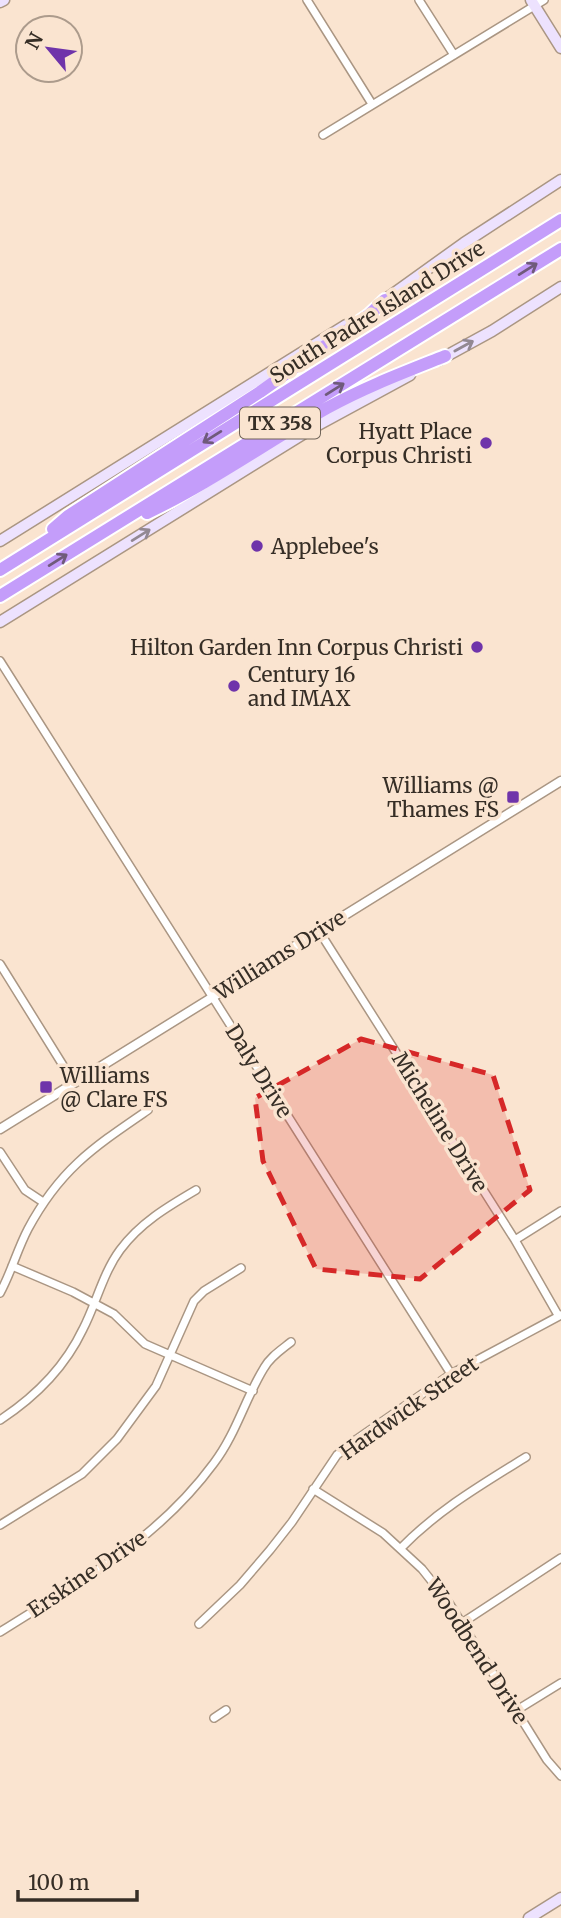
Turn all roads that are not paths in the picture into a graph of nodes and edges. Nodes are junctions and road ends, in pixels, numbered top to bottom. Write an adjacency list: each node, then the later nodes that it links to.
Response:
1 (307, 0): 6 (street)
2 (419, 0): 5 (street)
3 (537, 2): 4 (main road); 5 (street)
4 (561, 48)
5 (454, 55): 6 (street)
6 (372, 104): 7 (street)
7 (323, 135)
8 (561, 180): 10 (main road)
9 (561, 185): 10 (main road)
10 (531, 199): 14 (main road)
11 (561, 220): 18 (highway, South Padre Island Drive / TX 358, one-way to 18)
12 (561, 249): 17 (highway, South Padre Island Drive / TX 358, one-way to 12)
13 (561, 287): 15 (main road, one-way to 13)
14 (385, 300): 16 (main road); 18 (highway)
15 (445, 356): 17 (highway); 20 (main road, one-way to 15)
16 (0, 541)
17 (90, 541): 19 (highway, South Padre Island Drive / TX 358, one-way to 17)
18 (4, 567)
19 (0, 596)
20 (0, 622)
21 (0, 661): 25 (street, Daly Drive)
22 (561, 781): 23 (street, Williams Drive)
23 (320, 931): 25 (street, Williams Drive); 33 (street, Micheline Drive)
24 (0, 964): 26 (street)
25 (212, 998): 26 (street, Williams Drive); 41 (street, Daly Drive)
26 (74, 1083): 28 (street, Williams Drive)
27 (148, 1110): 31 (street)
28 (0, 1129)
29 (0, 1152): 31 (street)
30 (196, 1190): 37 (street)
31 (43, 1202): 34 (street)
32 (561, 1211): 33 (street)
33 (515, 1240): 38 (street, Micheline Drive)
34 (12, 1266): 36 (street); 37 (street)
35 (241, 1268): 40 (street)
36 (0, 1293)
37 (94, 1303): 40 (street); 43 (street)
38 (560, 1315): 41 (street, Hardwick Street)
39 (291, 1342): 42 (street, Erskine Drive)
40 (171, 1356): 42 (street); 46 (street)
41 (451, 1374): 45 (street, Hardwick Street)
42 (253, 1391): 51 (street, Erskine Drive)
43 (0, 1420)
44 (526, 1457): 47 (street)
45 (313, 1489): 47 (street, Woodbend Drive); 50 (street, Hardwick Street)
46 (0, 1525)
47 (401, 1548): 49 (street, Woodbend Drive)
48 (561, 1558): 49 (street)
49 (462, 1623): 54 (street, Woodbend Drive)
50 (199, 1624)
51 (0, 1632)
52 (561, 1683): 54 (street)
53 (226, 1710): 55 (street)
54 (517, 1710): 56 (street, Woodbend Drive)
55 (214, 1718)
56 (561, 1776)
57 (561, 1898): 58 (main road)
58 (528, 1918)

